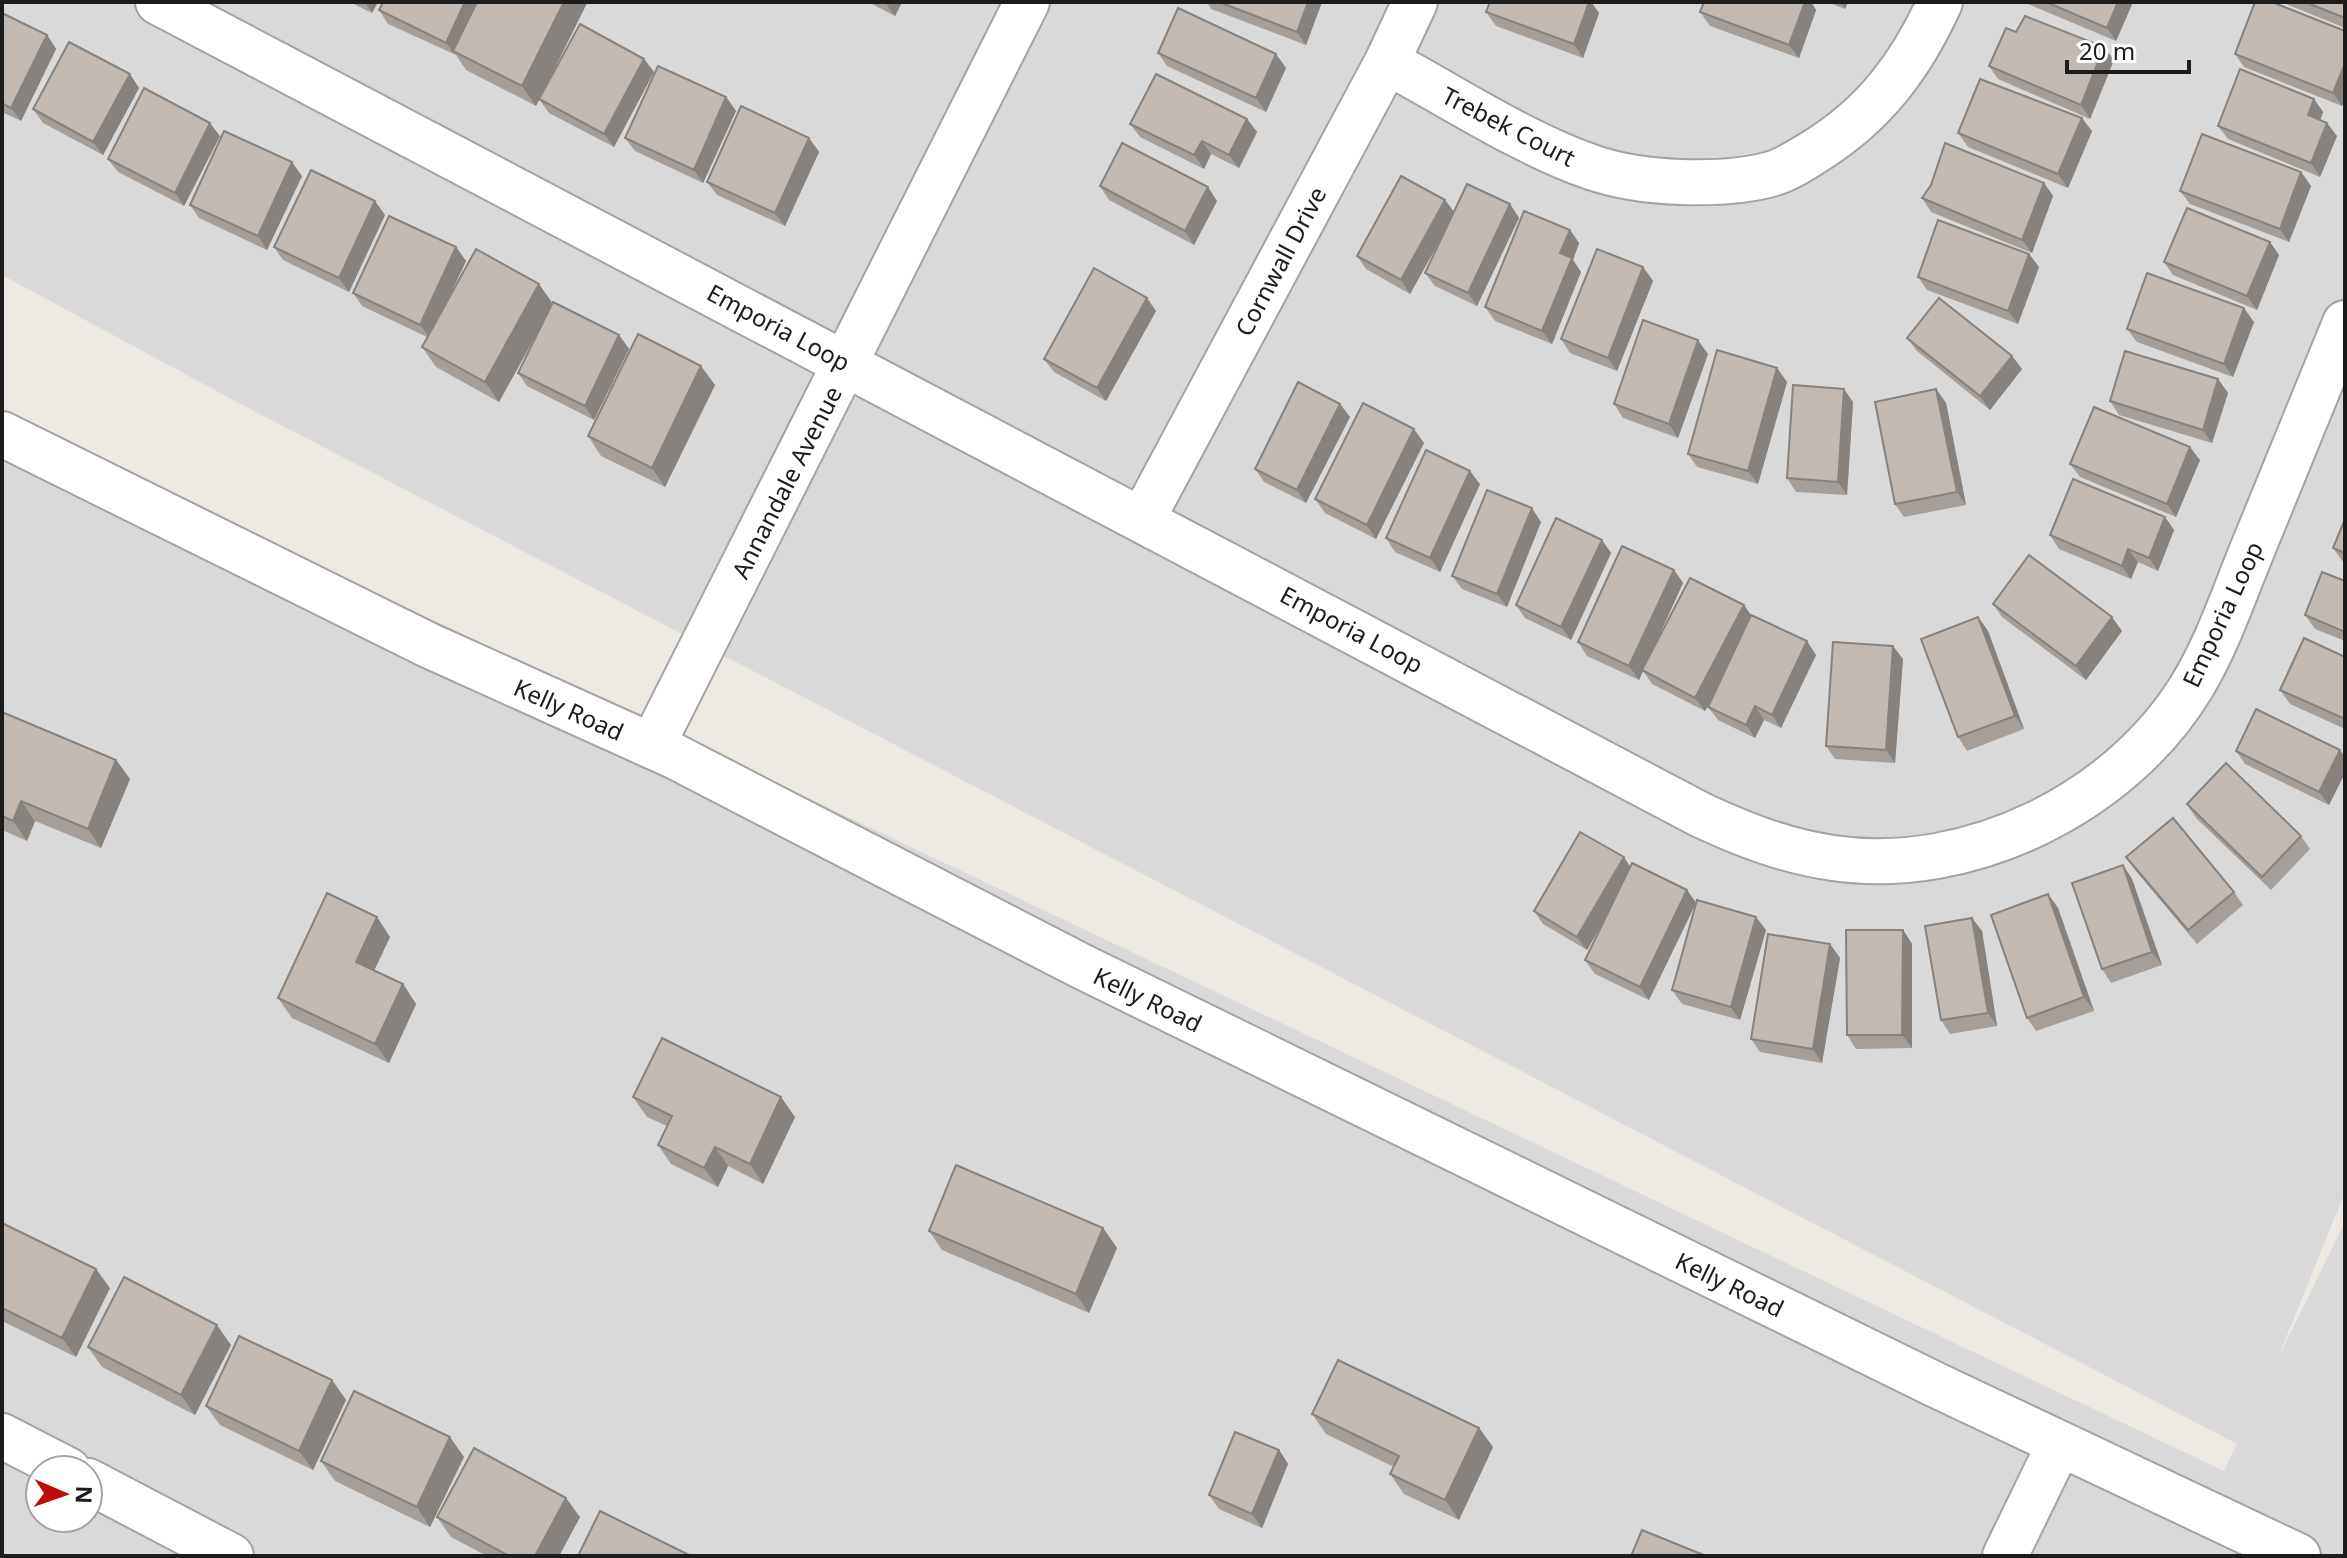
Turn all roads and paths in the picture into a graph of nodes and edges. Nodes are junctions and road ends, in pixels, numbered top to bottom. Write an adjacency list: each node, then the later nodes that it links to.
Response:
1 (158, 2): 7 (street, Emporia Loop)
2 (1027, 2): 7 (street, Annandale Avenue)
3 (1415, 2): 5 (street, Cornwall Drive)
4 (1940, 2): 5 (street, Trebek Court)
5 (1387, 62): 9 (street, Cornwall Drive)
6 (2345, 323): 9 (street, Emporia Loop)
7 (846, 362): 9 (street, Emporia Loop); 10 (street, Annandale Avenue)
8 (2, 434): 10 (street, Kelly Road)
9 (1143, 518)
10 (652, 746): 12 (street, Kelly Road)
11 (2, 1436): 13 (street)
12 (2059, 1445): 16 (street); 17 (street, Kelly Road)
13 (37, 1454)
14 (104, 1489): 15 (street)
15 (231, 1556)
16 (2005, 1556)
17 (2298, 1556)

